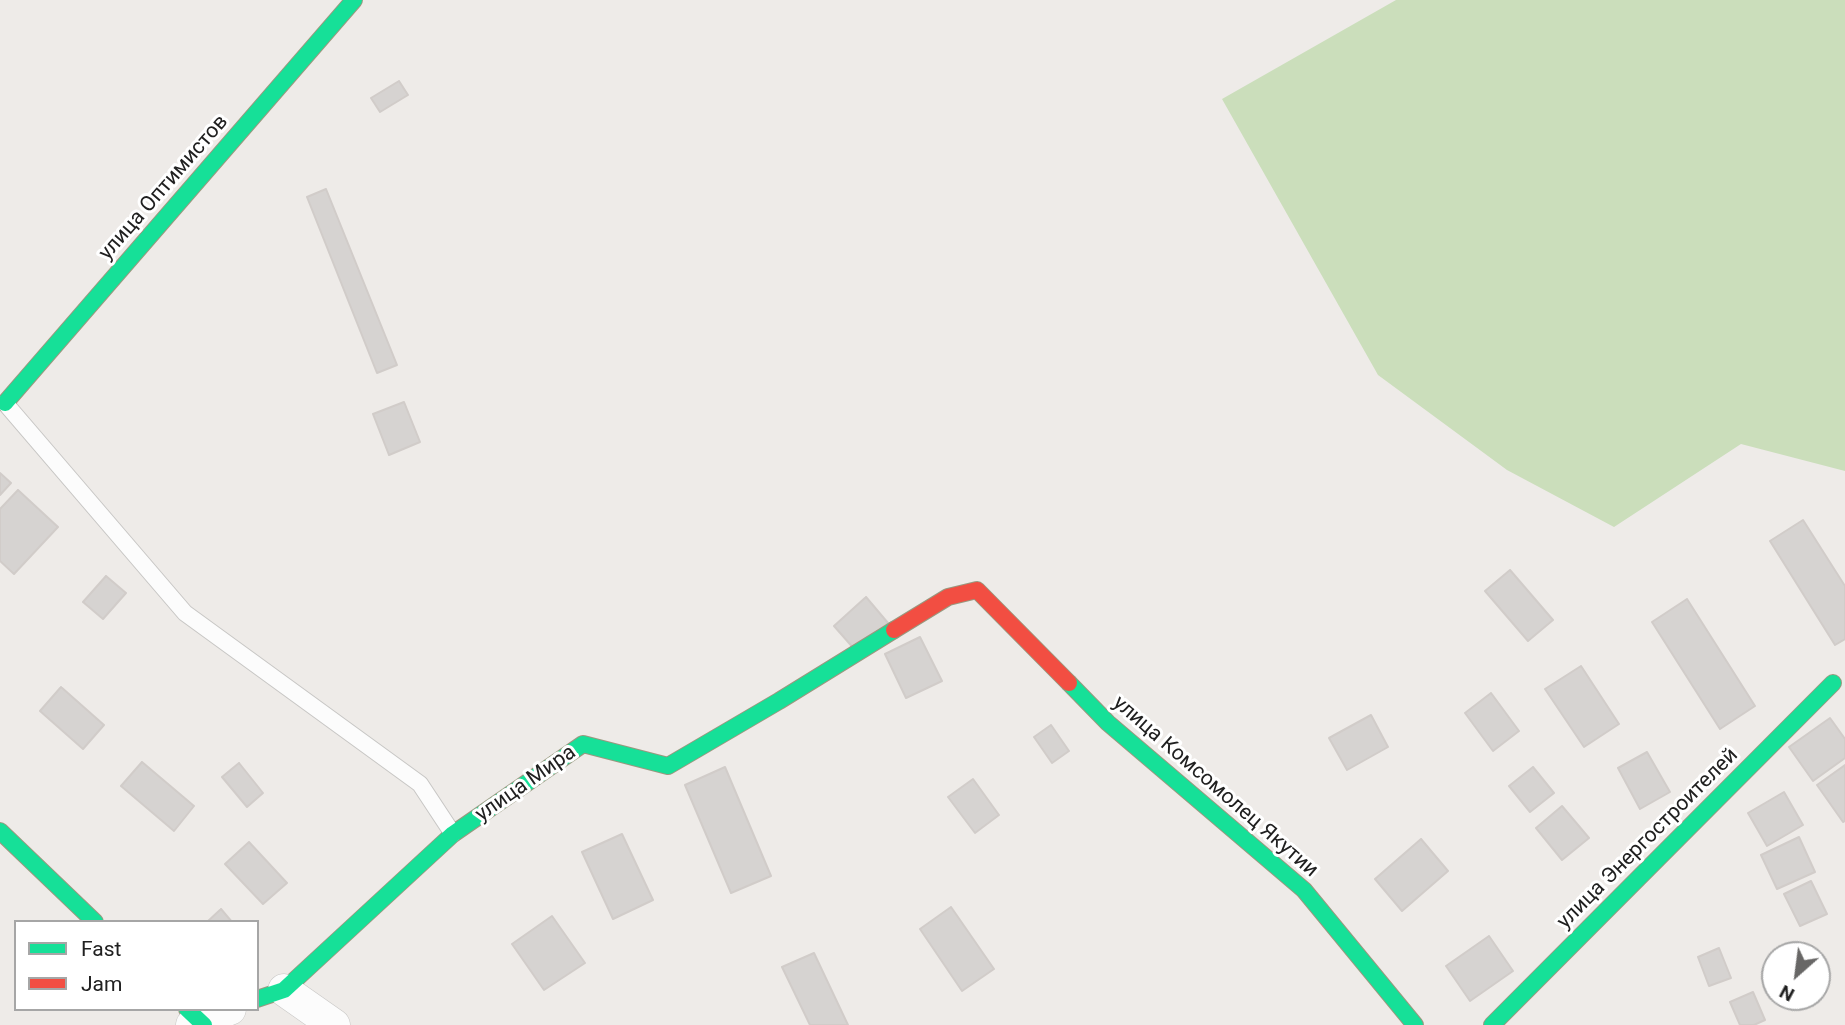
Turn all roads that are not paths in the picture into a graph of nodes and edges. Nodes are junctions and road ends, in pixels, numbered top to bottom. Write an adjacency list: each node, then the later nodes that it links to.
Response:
1 (354, 0): 2 (street, улица Оптимистов)
2 (3, 405): 6 (lane)
3 (977, 590): 6 (street, улица Мира); 12 (street, улица Комсомолец Якутии)
4 (1833, 683): 13 (street, улица Энергостроителей)
5 (0, 831): 7 (street)
6 (453, 834): 8 (street, улица Мира)
7 (93, 920)
8 (271, 995): 11 (street)
9 (224, 1011): 10 (street)
10 (196, 1020)
11 (334, 1025)
12 (1415, 1025)
13 (1492, 1025)

